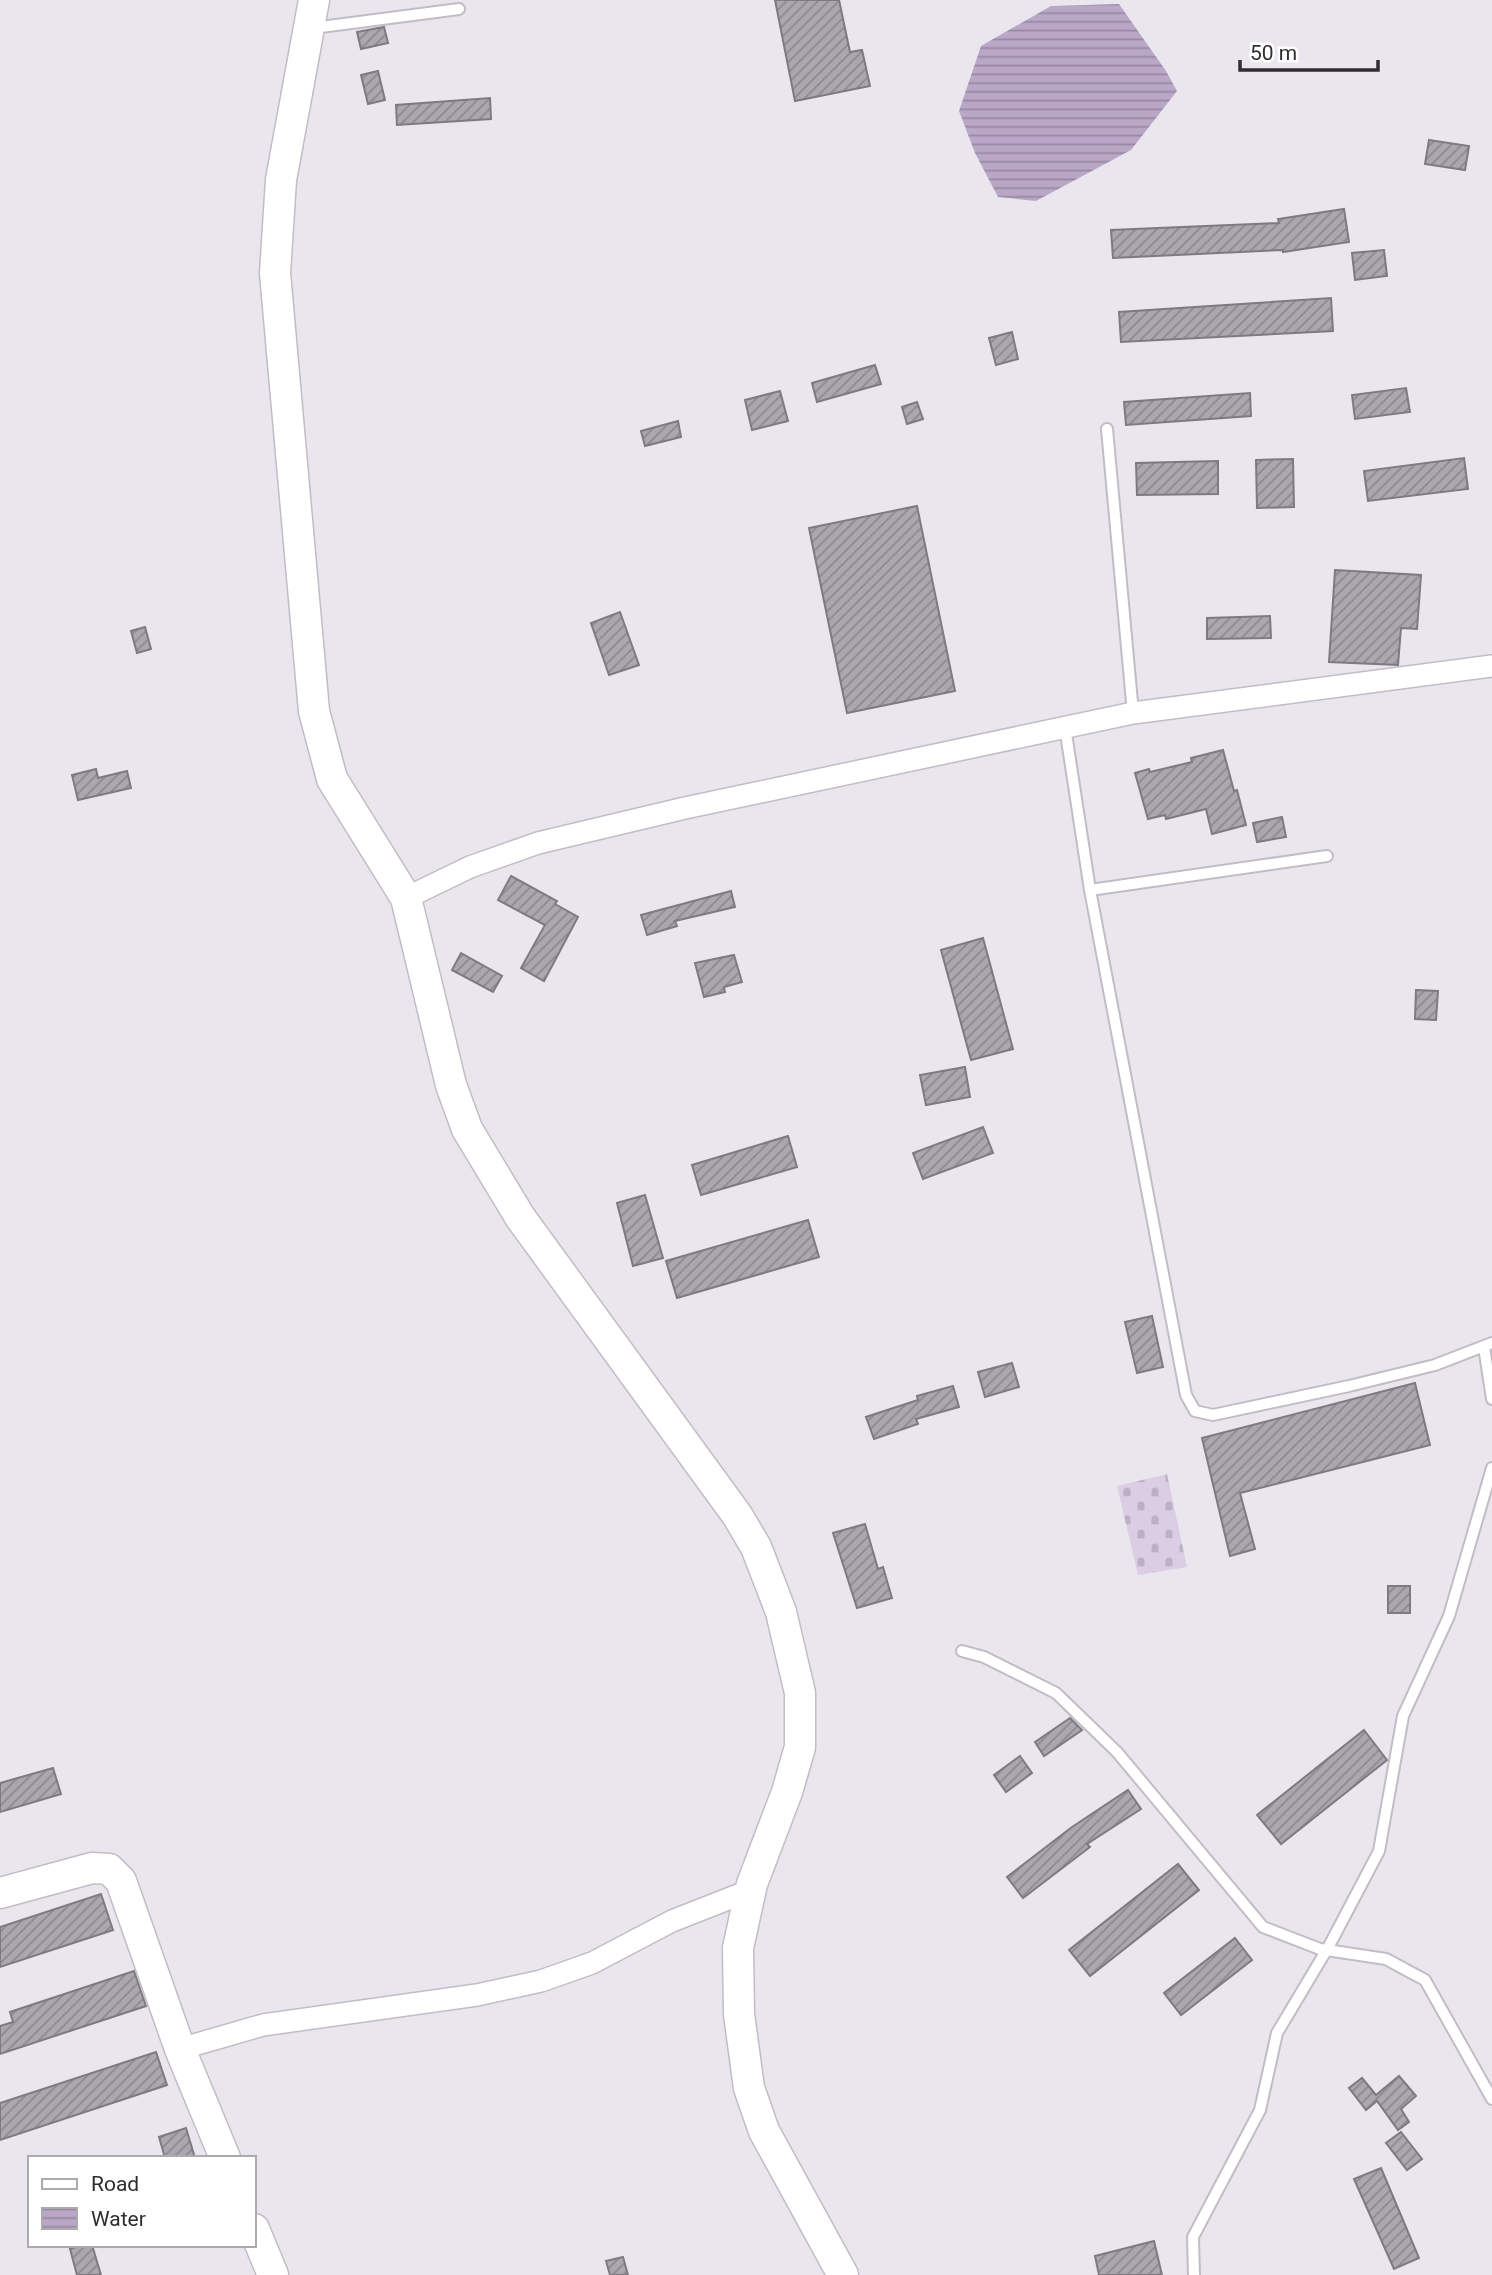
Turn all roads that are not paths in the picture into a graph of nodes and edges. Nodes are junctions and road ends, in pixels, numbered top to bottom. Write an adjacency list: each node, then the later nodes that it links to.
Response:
1 (459, 9): 2 (lane)
2 (312, 14): 9 (main road)
3 (1107, 429): 5 (lane)
4 (1492, 666): 5 (street)
5 (1133, 713): 6 (street)
6 (1065, 727): 8 (lane); 9 (street)
7 (1326, 856): 8 (lane)
8 (1090, 890): 10 (lane)
9 (406, 898): 14 (main road)
10 (1488, 1345): 11 (lane)
11 (1492, 1399)
12 (1492, 1468): 16 (lane)
13 (962, 1651): 16 (lane)
14 (751, 1889): 17 (street); 22 (main road)
15 (0, 1893): 17 (main road)
16 (1326, 1950): 18 (lane); 23 (lane)
17 (180, 2049): 19 (main road)
18 (1492, 2099)
19 (224, 2156)
20 (256, 2234): 21 (main road)
21 (273, 2275)
22 (843, 2275)
23 (1194, 2275)

